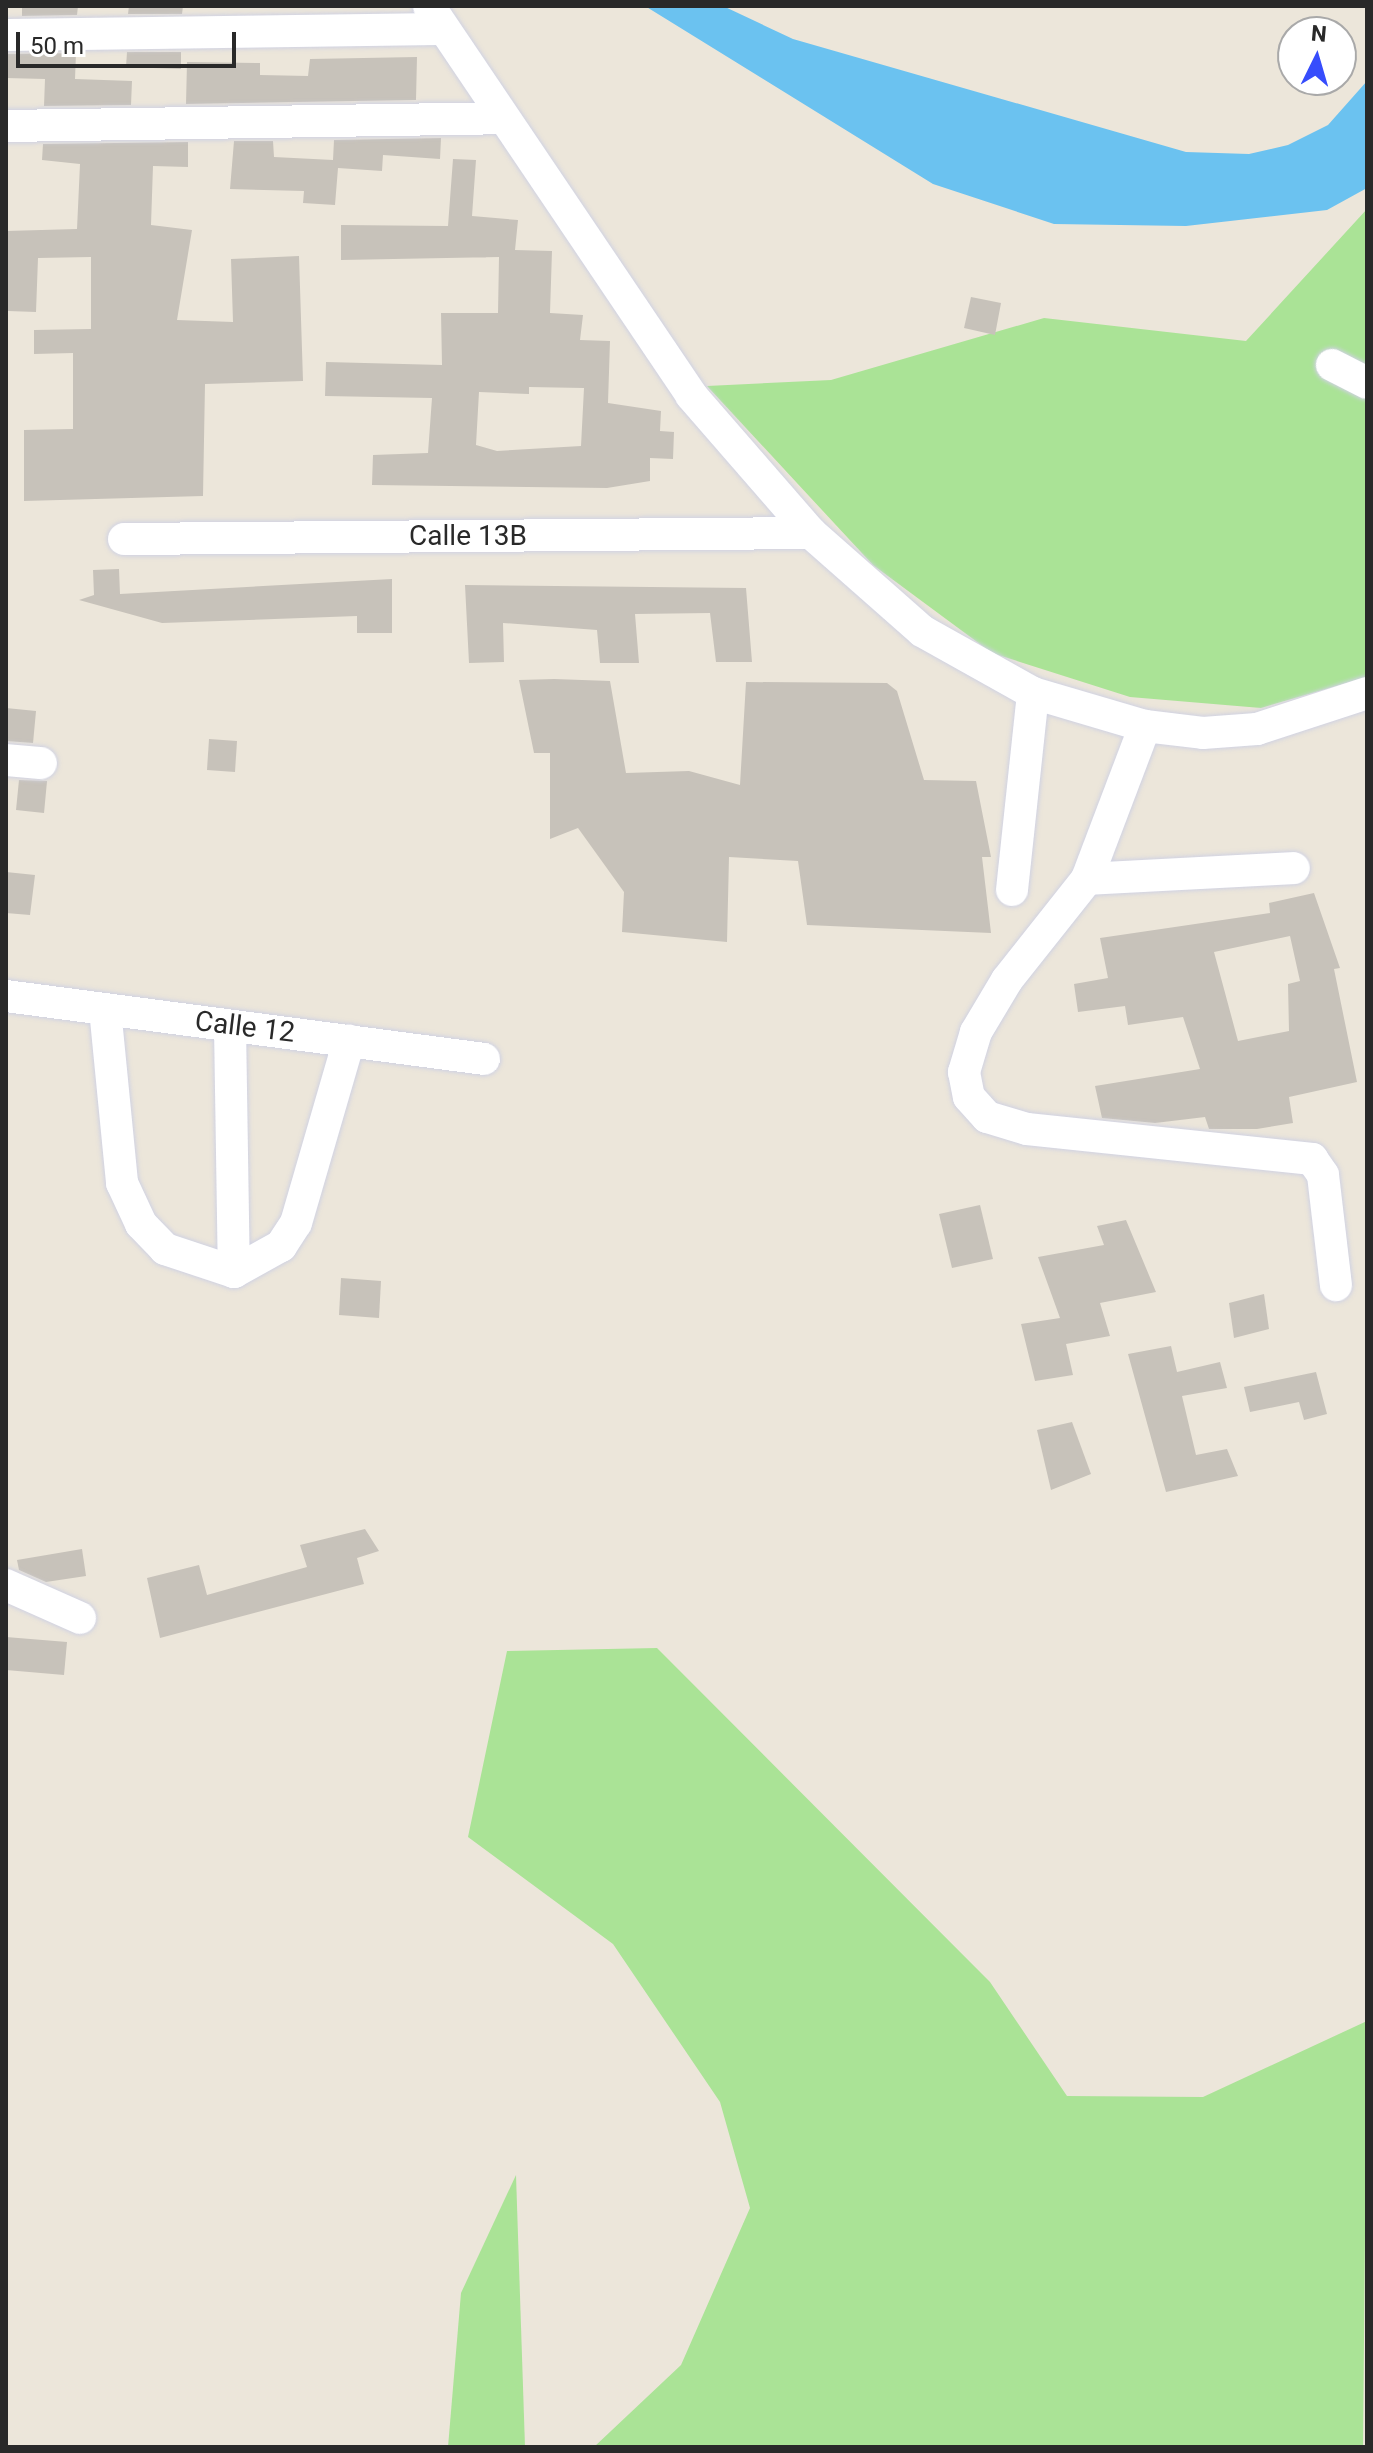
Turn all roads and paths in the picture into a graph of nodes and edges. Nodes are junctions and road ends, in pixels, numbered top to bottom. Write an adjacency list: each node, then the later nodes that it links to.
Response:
1 (435, 17): 2 (street); 3 (street)
2 (6, 35)
3 (499, 118): 4 (street); 7 (street)
4 (6, 126)
5 (1332, 365): 6 (street)
6 (1367, 383)
7 (811, 533): 8 (street, Calle 13B); 9 (street)
8 (124, 539)
9 (1033, 693): 11 (street); 16 (street)
10 (1367, 693): 11 (street)
11 (1145, 726): 15 (street)
12 (6, 760): 13 (street)
13 (41, 763)
14 (1294, 868): 15 (street)
15 (1087, 879): 23 (street)
16 (1012, 890)
17 (6, 996): 18 (street, Calle 12)
18 (105, 1009): 19 (street, Calle 12); 22 (street)
19 (230, 1026): 20 (street, Calle 12); 22 (street)
20 (349, 1041): 21 (street, Calle 12); 22 (street)
21 (484, 1059)
22 (234, 1272)
23 (1336, 1285)
24 (6, 1585): 25 (street)
25 (80, 1618)

